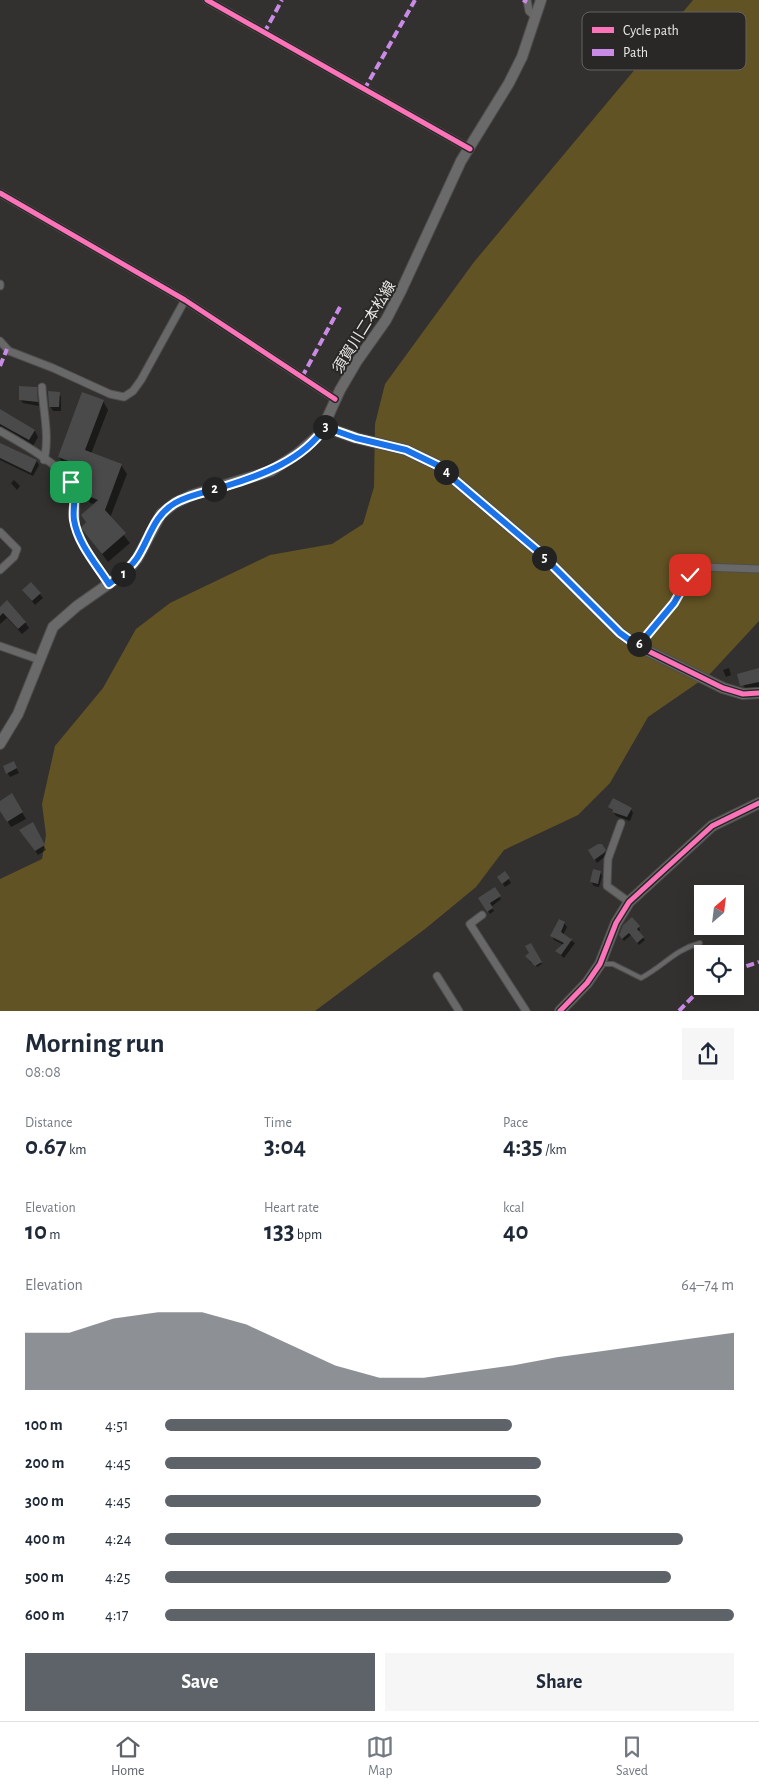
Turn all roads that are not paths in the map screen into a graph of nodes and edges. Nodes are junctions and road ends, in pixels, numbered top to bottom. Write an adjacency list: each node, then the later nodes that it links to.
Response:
1 (208, 0): 5 (street)
2 (527, 0): 4 (street)
3 (541, 0): 4 (main road, 須賀川二本松線)
4 (536, 16): 5 (main road, 須賀川二本松線)
5 (470, 149): 10 (main road, 須賀川二本松線)
6 (0, 194): 7 (street)
7 (185, 300): 8 (street); 10 (street)
8 (0, 341)
9 (42, 386): 13 (street)
10 (335, 399): 11 (main road, 須賀川二本松線)
11 (325, 427): 17 (main road, 須賀川二本松線); 19 (main road)
12 (0, 431): 13 (street)
13 (44, 460): 17 (street)
14 (0, 532): 16 (street)
15 (759, 569): 19 (street)
16 (0, 570)
17 (109, 584): 20 (main road, 須賀川二本松線)
18 (0, 646): 20 (street)
19 (638, 646): 21 (main road)
20 (40, 660): 22 (main road, 須賀川二本松線)
21 (759, 693)
22 (0, 744)
23 (759, 803): 25 (main road)
24 (621, 823): 25 (street)
25 (628, 902): 28 (main road)
26 (482, 915): 31 (street)
27 (700, 943): 28 (lane)
28 (600, 964): 32 (main road)
29 (437, 976): 30 (street)
30 (459, 1011)
31 (526, 1011)
32 (560, 1011)

